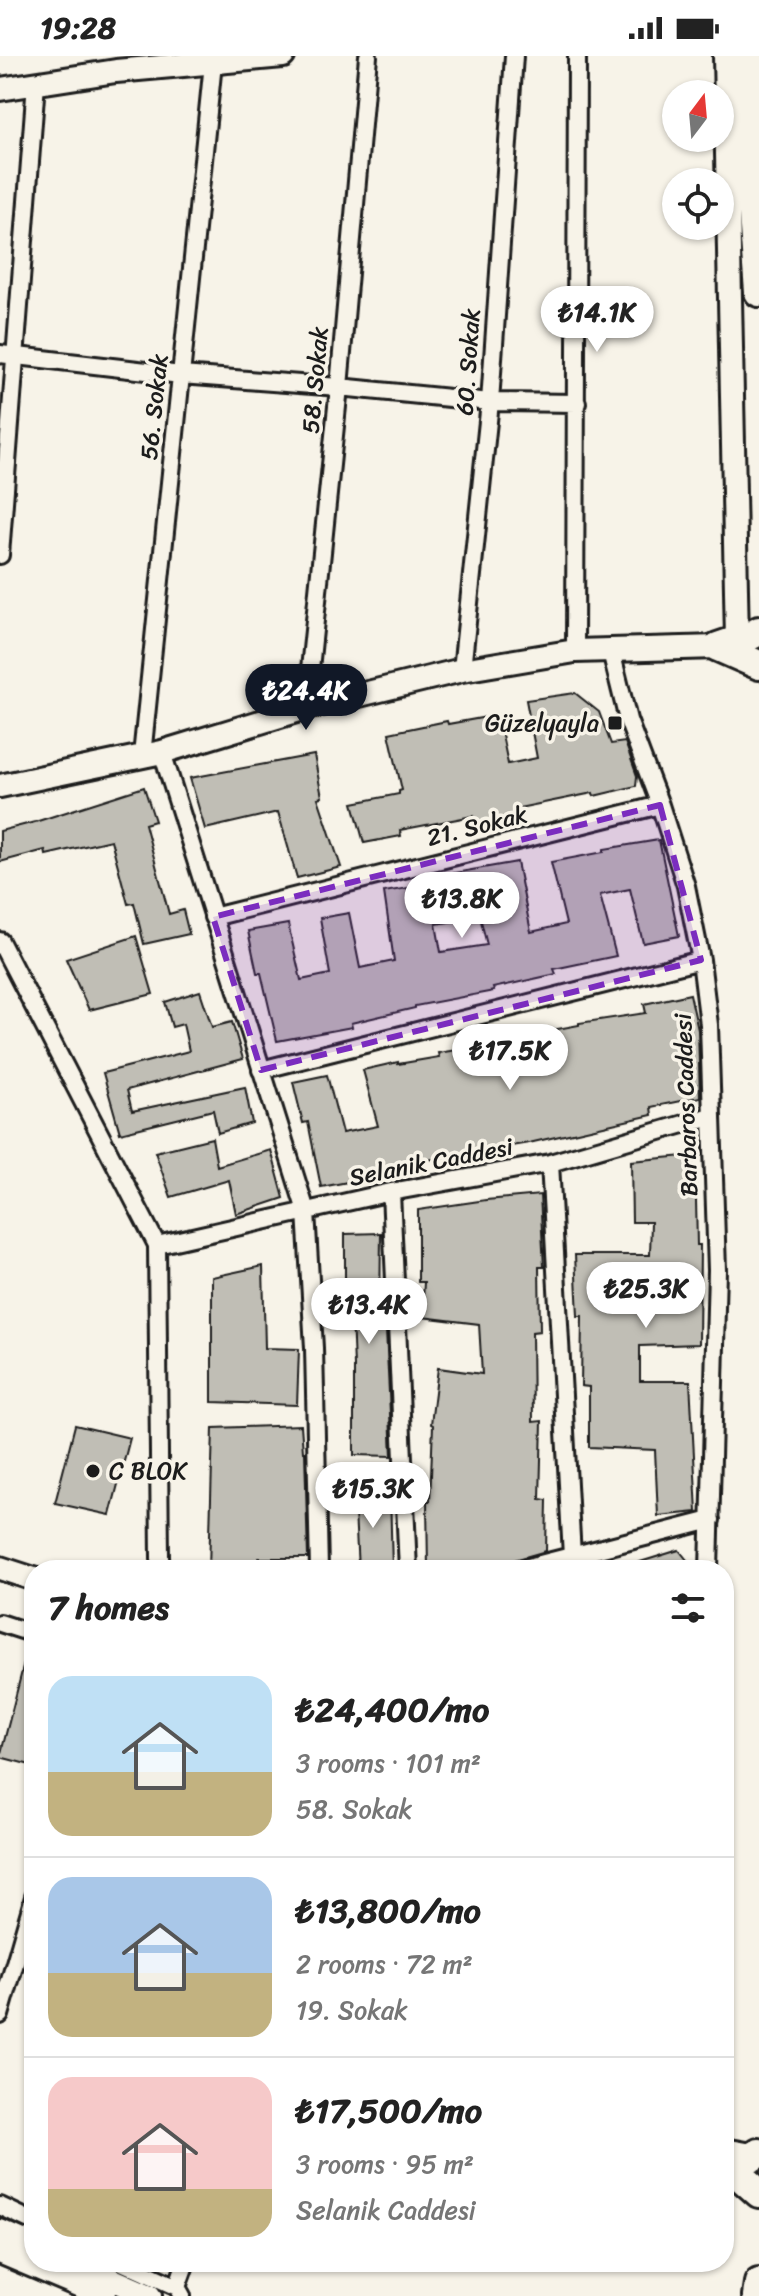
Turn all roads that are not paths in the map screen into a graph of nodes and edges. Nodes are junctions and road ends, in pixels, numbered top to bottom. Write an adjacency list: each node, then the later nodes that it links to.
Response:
1 (368, 56): 14 (street, 58. Sokak)
2 (514, 56): 15 (street, 60. Sokak)
3 (577, 56): 16 (street)
4 (725, 56): 18 (street)
5 (749, 56): 11 (highway)
6 (275, 57): 7 (street)
7 (213, 63): 8 (street); 13 (street, 56. Sokak)
8 (115, 64): 9 (street)
9 (36, 83): 10 (street); 12 (street)
10 (0, 89)
11 (759, 292)
12 (7, 355): 13 (street); 17 (street)
13 (181, 375): 14 (street); 24 (street, 56. Sokak)
14 (339, 387): 15 (street); 23 (street, 58. Sokak)
15 (490, 402): 16 (street); 22 (street, 60. Sokak)
16 (577, 403): 19 (street)
17 (0, 555)
18 (738, 639): 20 (street); 21 (highway)
19 (575, 651): 20 (street); 22 (street)
20 (611, 651): 26 (street, Barbaros Caddesi)
21 (759, 665)
22 (462, 670): 23 (street)
23 (306, 708): 24 (street)
24 (152, 754): 25 (street); 27 (street)
25 (0, 786)
26 (660, 805): 27 (street, 21. Sokak); 29 (street, Barbaros Caddesi)
27 (213, 917): 30 (street)
28 (0, 941): 35 (street)
29 (701, 960): 30 (street); 31 (street, Barbaros Caddesi)
30 (261, 1070): 34 (street)
31 (711, 1116): 32 (street, Selanik Caddesi); 36 (street, Barbaros Caddesi)
32 (550, 1163): 33 (street, Selanik Caddesi); 40 (street)
33 (391, 1192): 34 (street, Selanik Caddesi); 39 (street)
34 (306, 1211): 35 (street, Selanik Caddesi); 38 (street)
35 (157, 1245): 37 (street)
36 (711, 1520): 41 (street); 42 (street, Barbaros Caddesi)
37 (160, 1560)
38 (319, 1560)
39 (408, 1560)
40 (576, 1560)
41 (585, 1560)
42 (709, 1560)
43 (0, 1568): 44 (street)
44 (24, 1576)
45 (0, 1623): 46 (street)
46 (24, 1631)
47 (24, 1932): 48 (street)
48 (0, 2015)
49 (759, 2153): 50 (highway)
50 (734, 2155)
51 (734, 2171): 52 (highway)
52 (759, 2193)
53 (0, 2206): 54 (street)
54 (24, 2217)
55 (0, 2231): 56 (street)
56 (24, 2242)
57 (0, 2252): 58 (street)
58 (24, 2262)
59 (47, 2272): 65 (street)
60 (95, 2272): 66 (street)
61 (141, 2272): 64 (street)
62 (184, 2272): 64 (street)
63 (759, 2283): 67 (highway)
64 (179, 2292)
65 (104, 2296)
66 (150, 2296)
67 (757, 2296)

